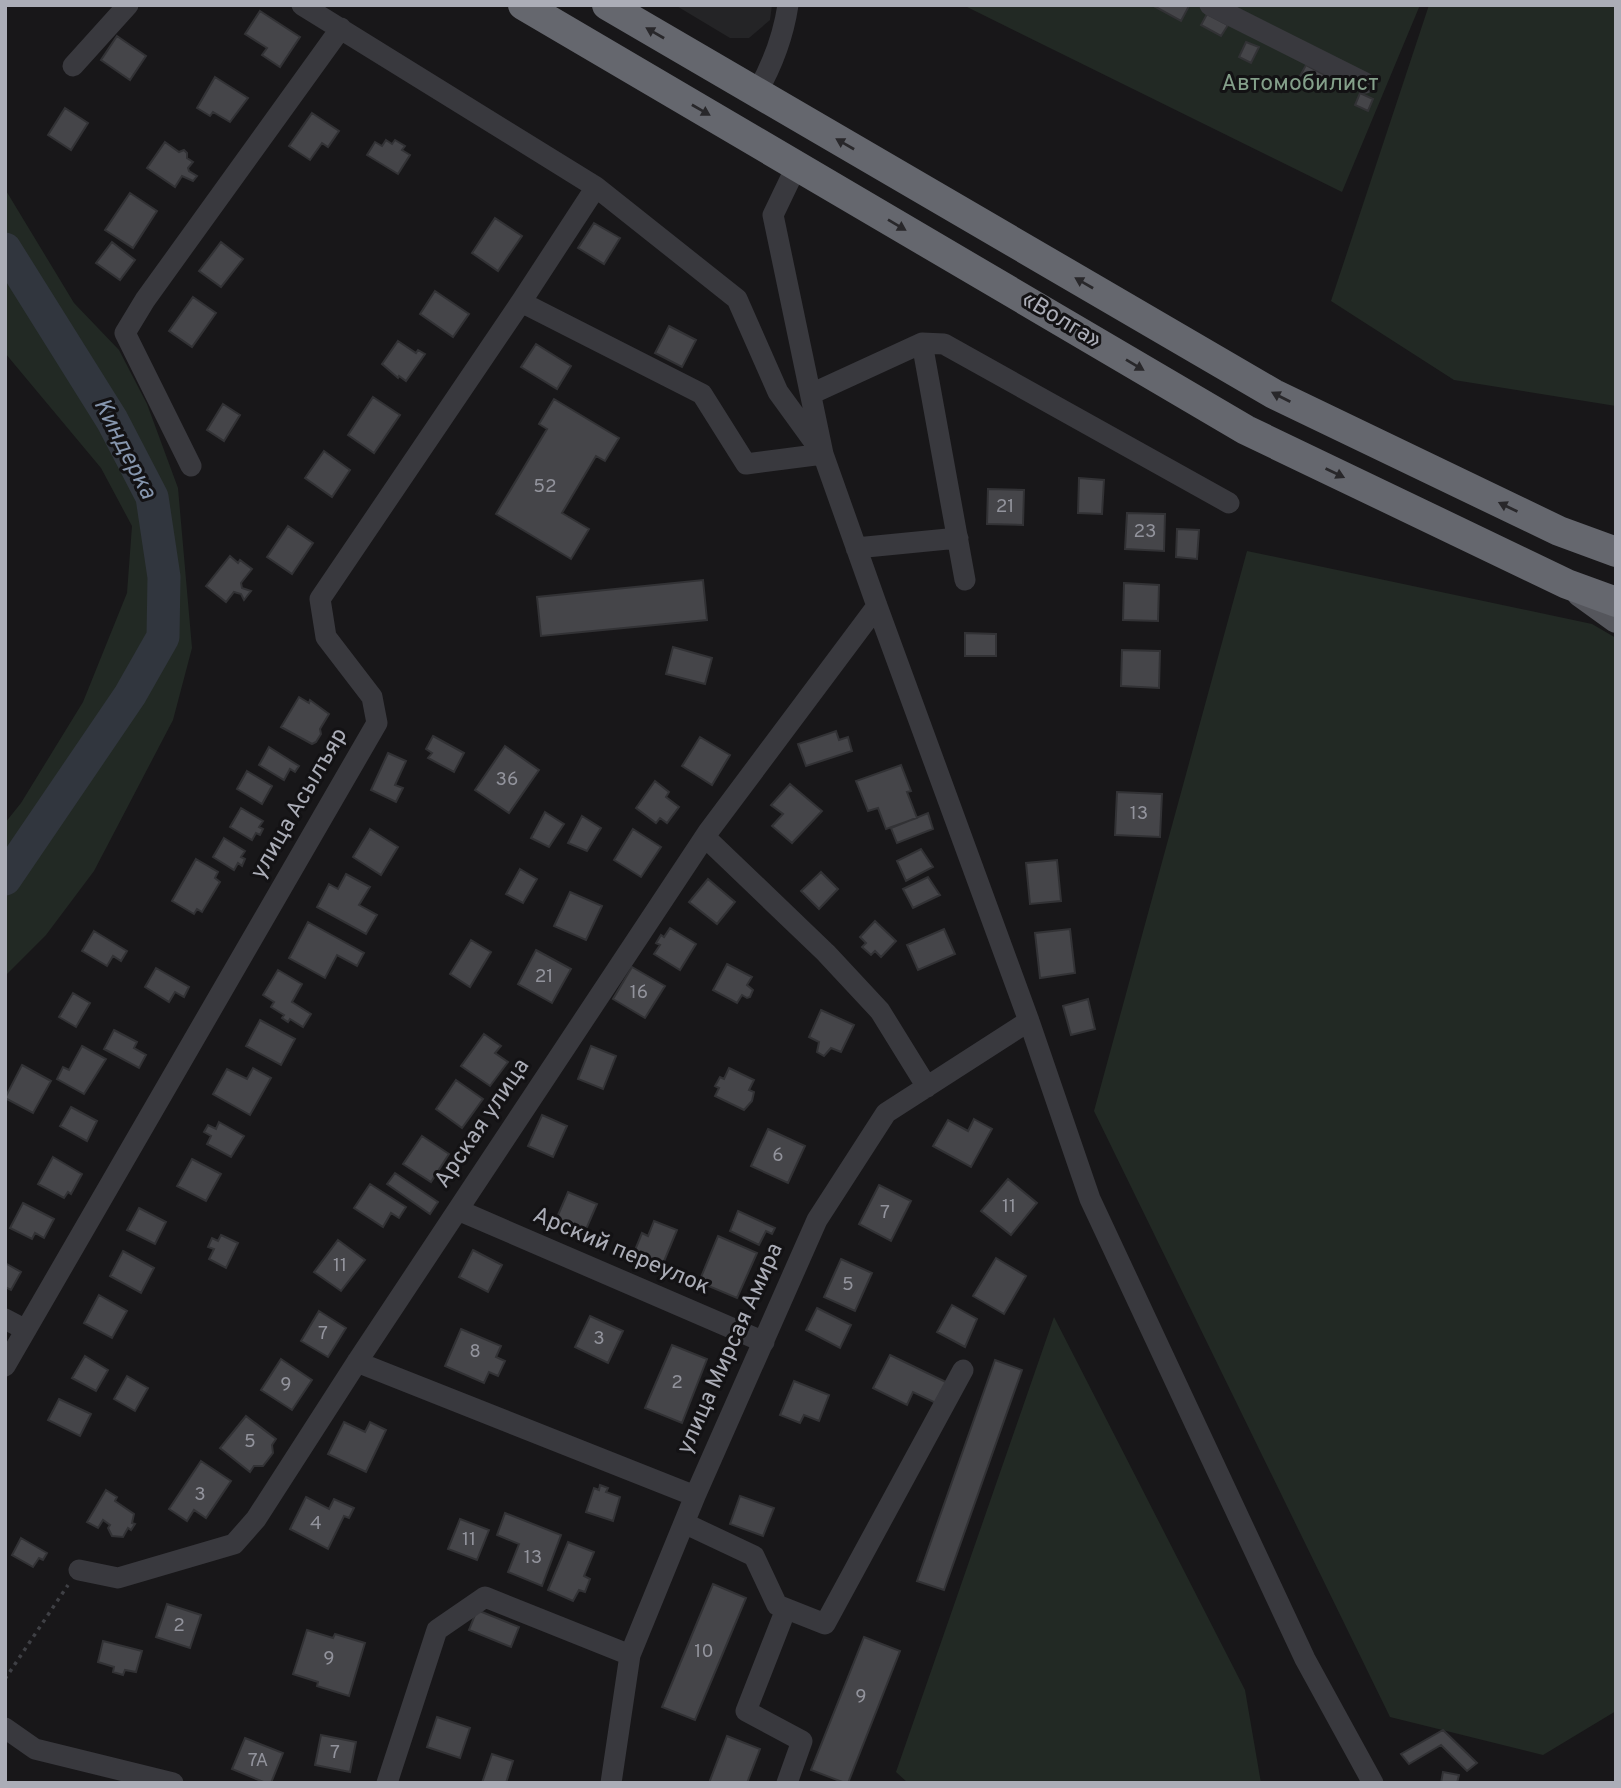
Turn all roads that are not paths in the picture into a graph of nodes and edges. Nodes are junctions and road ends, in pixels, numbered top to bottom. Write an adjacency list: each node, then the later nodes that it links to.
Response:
1 (128, 5): 8 (street)
2 (302, 5): 7 (street)
3 (523, 5): 11 (highway, «Волга», one-way to 11)
4 (607, 5): 10 (highway, «Волга», one-way to 4)
5 (788, 5): 10 (street)
6 (1210, 5): 9 (street)
7 (341, 28): 12 (street); 17 (street)
8 (73, 66)
9 (1365, 83)
10 (757, 92): 19 (highway, «Волга», one-way to 10)
11 (796, 165): 15 (street); 25 (highway, «Волга», one-way to 25)
12 (596, 187): 13 (street, улица Асылъяр); 16 (street)
13 (522, 302): 16 (street); 34 (street, улица Асылъяр)
14 (922, 343): 15 (street); 18 (street); 20 (street)
15 (811, 394): 16 (street)
16 (823, 454): 22 (street)
17 (191, 466)
18 (1229, 503)
19 (1559, 531): 21 (main road); 23 (highway, «Волга»)
20 (958, 538): 22 (street); 24 (street)
21 (1616, 538)
22 (856, 548): 27 (street)
23 (1616, 552)
24 (965, 580)
25 (1567, 584): 26 (highway, «Волга»); 28 (main road)
26 (1616, 602)
27 (877, 606): 29 (street, Арская улица); 30 (street)
28 (1616, 620)
29 (705, 837): 31 (street); 32 (street, Арская улица)
30 (1029, 1021): 31 (street, улица Мирсая Амира); 49 (street)
31 (927, 1087): 35 (street, улица Мирсая Амира)
32 (458, 1210): 35 (street, Арский переулок); 36 (street, Арская улица)
33 (5, 1320): 34 (street)
34 (26, 1330): 37 (street, улица Асылъяр)
35 (764, 1342): 39 (street, улица Мирсая Амира)
36 (357, 1362): 39 (street); 41 (street, Арская улица)
37 (5, 1366)
38 (963, 1370): 42 (street)
39 (695, 1496): 40 (street, улица Мирсая Амира)
40 (684, 1523): 42 (street); 43 (street, улица Мирсая Амира)
41 (79, 1570)
42 (786, 1609): 48 (street)
43 (630, 1655): 46 (street); 47 (street, улица Мирсая Амира)
44 (5, 1728): 45 (street)
45 (173, 1783)
46 (387, 1783)
47 (611, 1783)
48 (787, 1783)
49 (1373, 1783)

